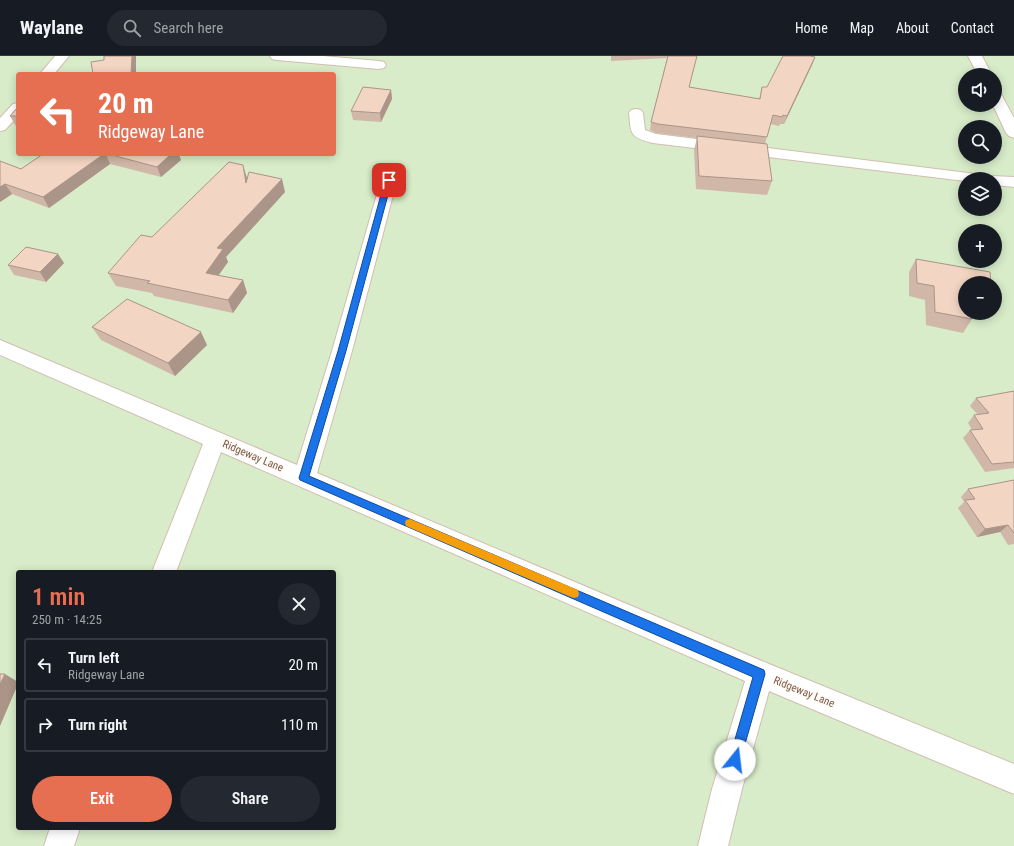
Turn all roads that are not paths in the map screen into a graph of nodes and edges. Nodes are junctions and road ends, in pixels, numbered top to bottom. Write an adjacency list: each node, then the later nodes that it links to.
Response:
1 (62, 56): 6 (street)
2 (277, 56): 4 (street)
3 (975, 56): 5 (street)
4 (379, 65)
5 (981, 68)
6 (48, 72)
7 (16, 108): 10 (street)
8 (1002, 109): 11 (street)
9 (636, 113): 12 (street)
10 (0, 127)
11 (1014, 132)
12 (958, 176)
13 (389, 180): 18 (street)
14 (1002, 181): 15 (street)
15 (1014, 182)
16 (0, 347): 17 (street, Ridgeway Lane)
17 (215, 440): 18 (street, Ridgeway Lane); 19 (street)
18 (304, 478): 20 (street, Ridgeway Lane)
19 (165, 570)
20 (760, 674): 21 (street, Ridgeway Lane); 24 (street)
21 (1014, 779)
22 (65, 830): 23 (street)
23 (58, 846)
24 (713, 846)

